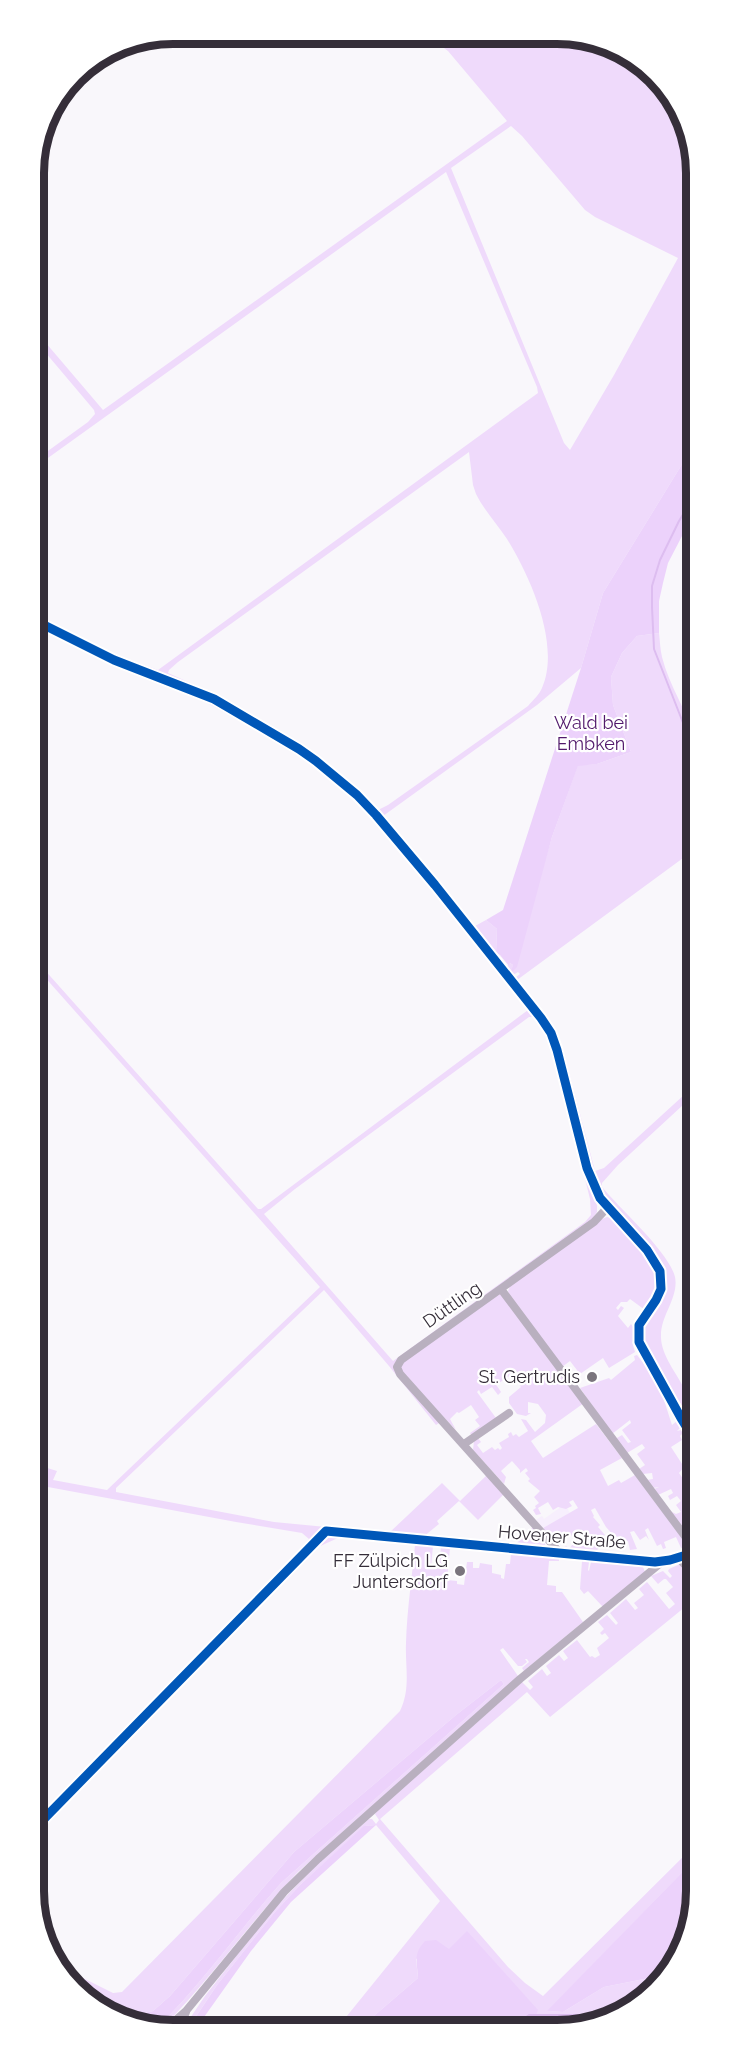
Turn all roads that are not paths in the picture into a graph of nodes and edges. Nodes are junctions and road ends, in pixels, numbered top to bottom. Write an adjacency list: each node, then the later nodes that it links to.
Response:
1 (44, 625): 2 (street)
2 (607, 1208): 3 (street, Düttling); 5 (street)
3 (501, 1288): 6 (street, Düttling); 7 (street)
4 (509, 1413): 6 (street)
5 (686, 1426)
6 (464, 1444): 9 (street, Düttling)
7 (686, 1538)
8 (423, 1541): 9 (street, Hovener Straße)
9 (561, 1554): 12 (street, Hovener Straße)
10 (686, 1555): 11 (street, Hovener Straße)
11 (678, 1558): 12 (street, Hovener Straße); 13 (street)
12 (662, 1562): 14 (street)
13 (686, 1566)
14 (186, 2011): 15 (street); 16 (street)
15 (176, 2020)
16 (182, 2020)

